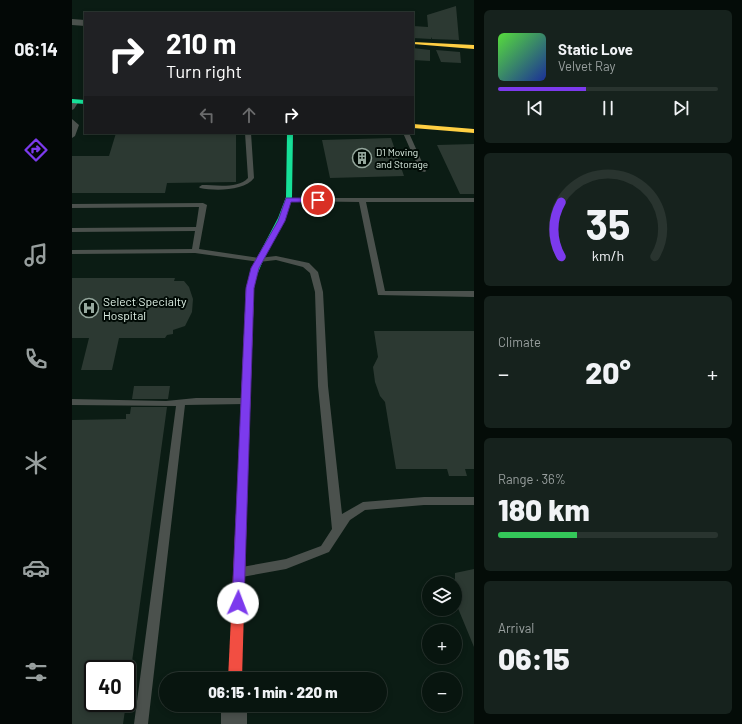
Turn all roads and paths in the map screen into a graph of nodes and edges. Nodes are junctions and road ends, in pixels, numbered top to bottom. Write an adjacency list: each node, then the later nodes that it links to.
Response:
1 (72, 22): 2 (street)
2 (84, 23)
3 (414, 43): 4 (street)
4 (474, 47)
5 (72, 121): 11 (lane)
6 (414, 126): 7 (street)
7 (474, 131)
8 (248, 134): 13 (lane)
9 (290, 134): 14 (street)
10 (406, 134): 12 (lane)
11 (72, 136)
12 (423, 171)
13 (202, 186)
14 (288, 200): 15 (lane); 22 (street)
15 (362, 200): 16 (lane); 23 (lane)
16 (474, 200)
17 (72, 206): 18 (lane)
18 (199, 229): 19 (lane); 20 (lane)
19 (72, 230)
20 (195, 251): 21 (lane); 22 (lane)
21 (72, 252)
22 (259, 260): 24 (street); 28 (lane)
23 (474, 294)
24 (245, 401): 26 (lane); 29 (street)
25 (72, 402): 26 (lane)
26 (181, 402): 32 (lane)
27 (474, 501): 28 (lane)
28 (338, 530): 29 (lane)
29 (239, 572): 30 (street)
30 (235, 672)
31 (234, 712): 33 (street)
32 (141, 724)
33 (234, 724)

